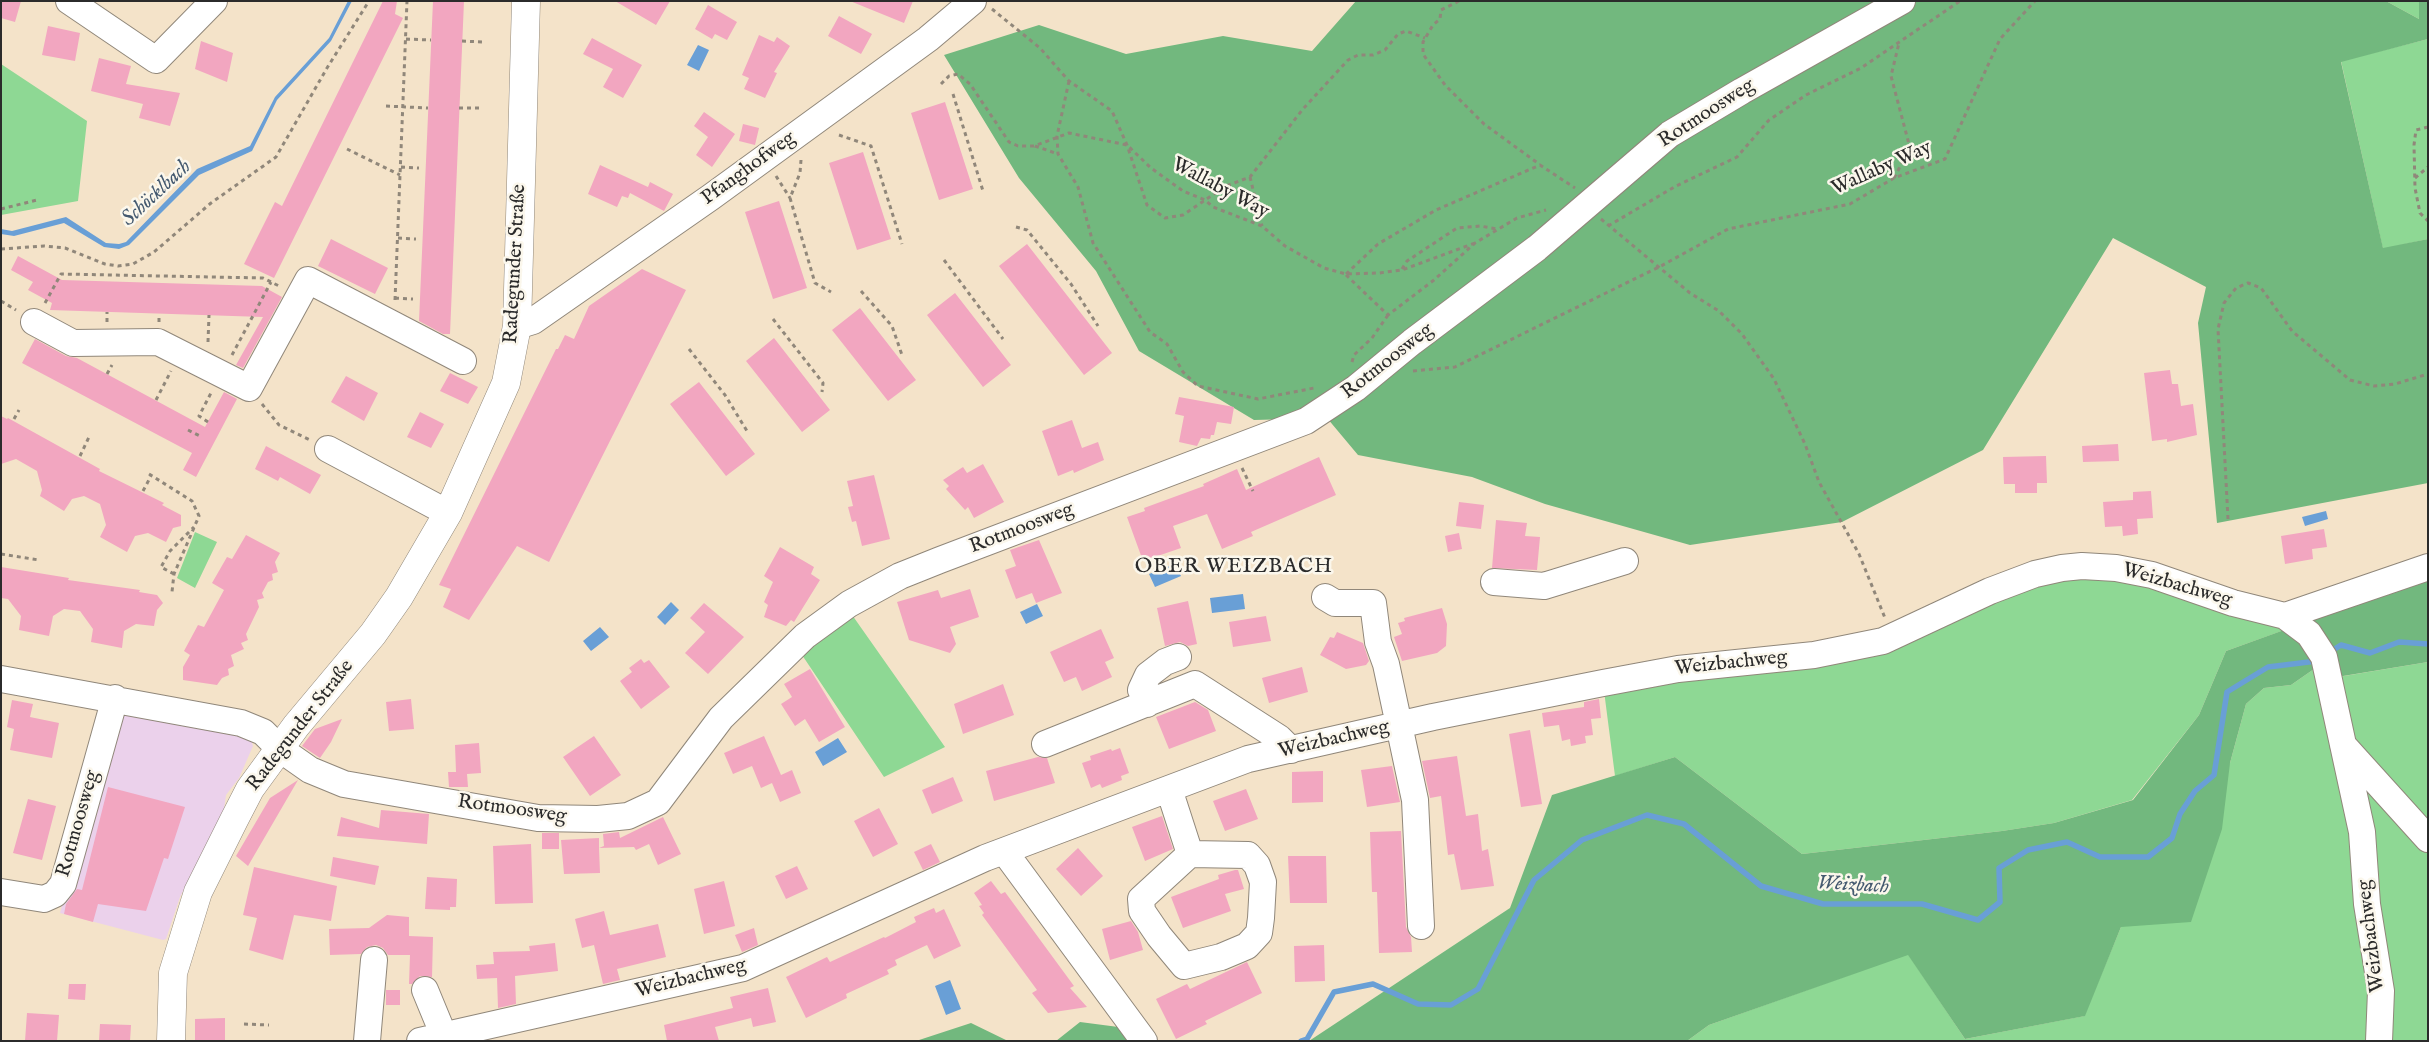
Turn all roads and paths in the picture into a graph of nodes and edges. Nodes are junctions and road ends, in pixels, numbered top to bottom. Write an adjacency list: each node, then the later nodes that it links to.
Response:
1 (69, 1): 2 (street)
2 (214, 1)
3 (369, 1): 59 (path)
4 (407, 1): 12 (path)
5 (526, 1): 72 (main road, Radegunder Straße)
6 (1459, 1): 11 (path)
7 (1902, 1): 46 (street, Rotmoosweg)
8 (1960, 1): 16 (path)
9 (2035, 1): 40 (path, Wallaby Way)
10 (981, 4): 17 (path); 72 (street, Pfanghofweg)
11 (1425, 38): 33 (path); 39 (path)
12 (406, 39): 13 (path); 21 (path)
13 (431, 40)
14 (462, 41): 15 (path)
15 (483, 42)
16 (1899, 42): 40 (path); 50 (path)
17 (1069, 81): 27 (path); 28 (path)
18 (941, 84): 29 (path)
19 (953, 94): 42 (path)
20 (386, 106): 21 (path)
21 (404, 107): 22 (path); 34 (path)
22 (428, 108)
23 (459, 108): 24 (path)
24 (482, 108)
25 (2428, 127): 41 (path)
26 (839, 136): 56 (path)
27 (1057, 136): 28 (path); 29 (path); 31 (path)
28 (1127, 145): 45 (path, Wallaby Way); 45 (path)
29 (1034, 146): 31 (path)
30 (347, 149): 37 (path)
31 (1058, 154): 82 (path)
32 (802, 160): 43 (path)
33 (1540, 165): 46 (path); 63 (path)
34 (401, 167): 36 (path); 37 (path)
35 (2428, 167): 41 (path)
36 (419, 168)
37 (400, 175): 53 (path)
38 (776, 175): 43 (path)
39 (1250, 177): 45 (path); 49 (path)
40 (1894, 178): 60 (path, Wallaby Way)
41 (2415, 179): 48 (path)
42 (983, 191)
43 (790, 198): 65 (path)
44 (37, 200): 47 (path)
45 (1205, 200): 49 (path, Wallaby Way)
46 (1586, 207): 50 (path); 52 (path); 114 (street, Rotmoosweg)
47 (1, 209)
48 (2428, 221)
49 (1262, 226): 63 (path, Wallaby Way)
50 (1608, 226): 60 (path)
51 (1016, 227): 73 (path)
52 (1498, 229): 55 (path); 61 (path)
53 (398, 238): 54 (path); 67 (path)
54 (416, 239)
55 (1475, 243): 61 (path); 63 (path)
56 (902, 244)
57 (1, 248): 59 (path)
58 (944, 260): 74 (path)
59 (118, 266): 62 (path)
60 (1661, 266): 79 (path, Wallaby Way); 106 (path)
61 (1402, 270): 63 (path)
62 (118, 274): 66 (path); 70 (path)
63 (1346, 274)
64 (861, 291): 77 (path)
65 (831, 292)
66 (300, 296): 71 (street); 81 (street)
67 (395, 298): 68 (path); 71 (path)
68 (413, 299)
69 (773, 319): 83 (path)
70 (34, 322): 76 (street)
71 (394, 326): 78 (street)
72 (516, 326): 94 (main road, Radegunder Straße)
73 (1098, 326)
74 (1003, 339)
75 (690, 349): 88 (path)
76 (181, 353): 81 (street); 84 (path)
77 (902, 354)
78 (463, 361)
79 (1407, 372)
80 (2428, 374): 95 (path)
81 (249, 388): 91 (path)
82 (1318, 388)
83 (822, 392)
84 (156, 400)
85 (19, 410): 86 (path)
86 (14, 419)
87 (188, 430): 89 (path)
88 (747, 431)
89 (200, 436)
90 (89, 437): 92 (path)
91 (328, 449): 94 (street)
92 (80, 456)
93 (143, 491): 96 (path)
94 (448, 513): 114 (main road, Radegunder Straße)
95 (2228, 520)
96 (197, 524): 101 (path); 101 (path)
97 (1, 554): 98 (path)
98 (39, 560)
99 (1625, 562): 102 (street)
100 (2428, 567): 105 (street)
101 (174, 574): 103 (path)
102 (1494, 582)
103 (172, 592)
104 (1325, 597): 111 (street)
105 (2285, 616): 106 (street, Weizbachweg); 112 (street, Weizbachweg)
106 (1893, 636): 111 (street, Weizbachweg)
107 (1178, 657): 110 (street)
108 (1, 679): 109 (street, Rotmoosweg)
109 (115, 698): 114 (street, Rotmoosweg); 120 (street, Rotmoosweg)
110 (1146, 704): 113 (street); 115 (street)
111 (1400, 724): 115 (street, Weizbachweg); 121 (street)
112 (2341, 743): 117 (street); 130 (street, Weizbachweg)
113 (1045, 744)
114 (280, 749): 127 (main road, Radegunder Straße)
115 (1290, 750): 116 (street, Weizbachweg)
116 (1169, 789): 118 (street, Weizbachweg); 119 (street)
117 (2428, 839)
118 (1004, 851): 126 (street, Weizbachweg); 129 (street)
119 (1190, 854): 119 (street)
120 (1, 892)
121 (1421, 926)
122 (374, 960): 128 (street)
123 (425, 990): 126 (street)
124 (244, 1024): 125 (path)
125 (269, 1025)
126 (432, 1038)
127 (171, 1041)
128 (367, 1041)
129 (1144, 1041)
130 (2379, 1041)

